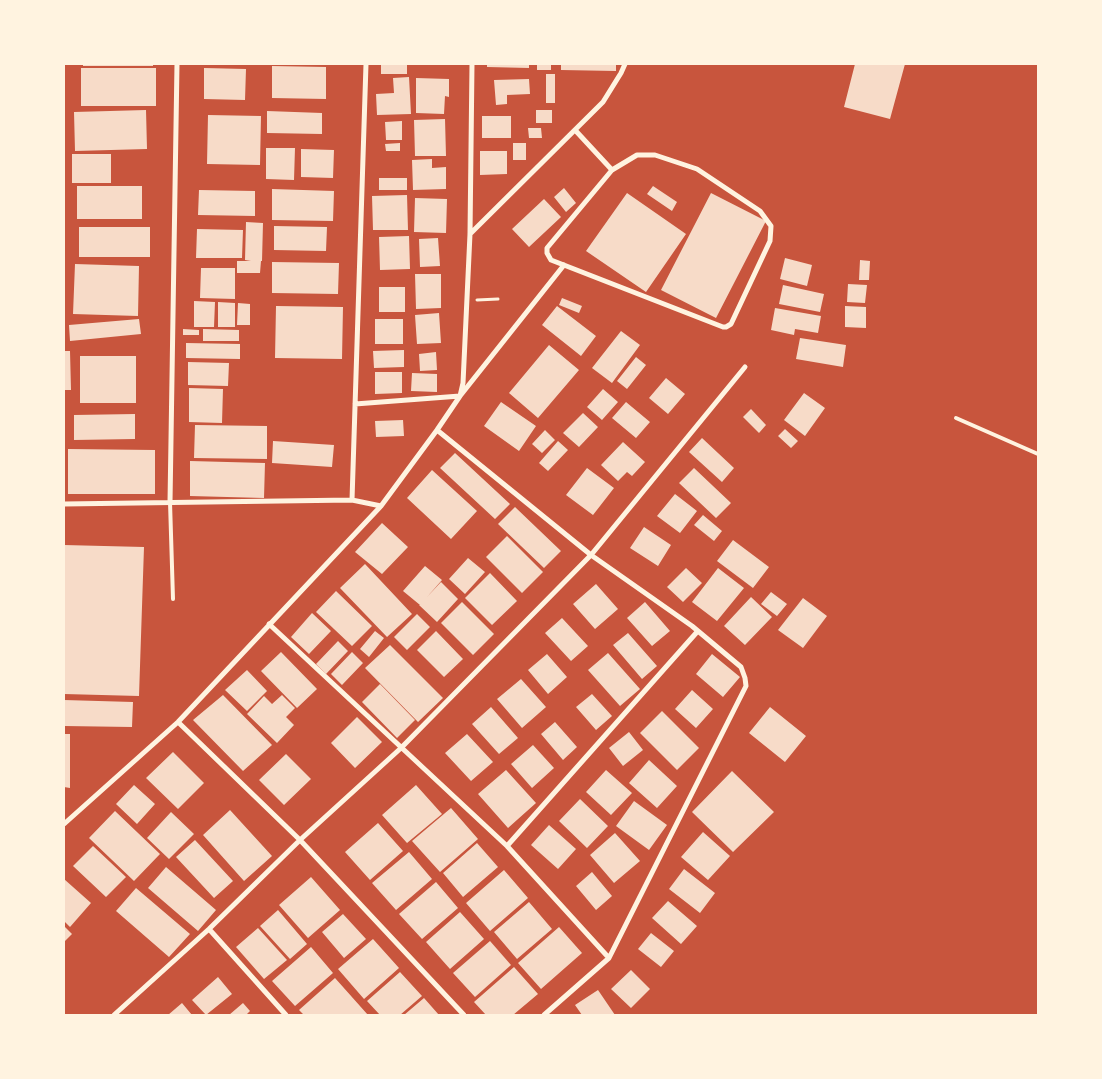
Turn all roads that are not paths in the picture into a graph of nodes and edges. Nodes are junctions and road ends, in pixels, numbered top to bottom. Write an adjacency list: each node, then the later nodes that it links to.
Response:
1 (177, 64): 16 (street)
2 (366, 64): 11 (street)
3 (472, 64): 7 (street)
4 (626, 64): 5 (street)
5 (575, 130): 6 (street); 7 (street)
6 (612, 170): 8 (street); 8 (street)
7 (470, 234): 10 (street)
8 (564, 265): 10 (street)
9 (744, 367): 19 (street)
10 (460, 396): 11 (street); 13 (street)
11 (355, 404): 15 (street)
12 (956, 418): 14 (lane)
13 (438, 430): 18 (street); 19 (street)
14 (1038, 454)
15 (352, 500): 16 (street); 18 (street)
16 (170, 502): 17 (street); 20 (lane)
17 (64, 504)
18 (381, 506): 21 (street)
19 (591, 555): 22 (street); 24 (street)
20 (174, 599)
21 (269, 624): 23 (street); 24 (street)
22 (697, 632): 27 (street); 29 (street)
23 (178, 722): 25 (street); 26 (street)
24 (401, 748): 26 (street); 27 (street)
25 (64, 824)
26 (300, 840): 28 (street); 32 (street)
27 (507, 846): 29 (street)
28 (209, 929): 30 (street); 31 (street)
29 (609, 958): 33 (street)
30 (115, 1015)
31 (286, 1015)
32 (464, 1015)
33 (544, 1015)

